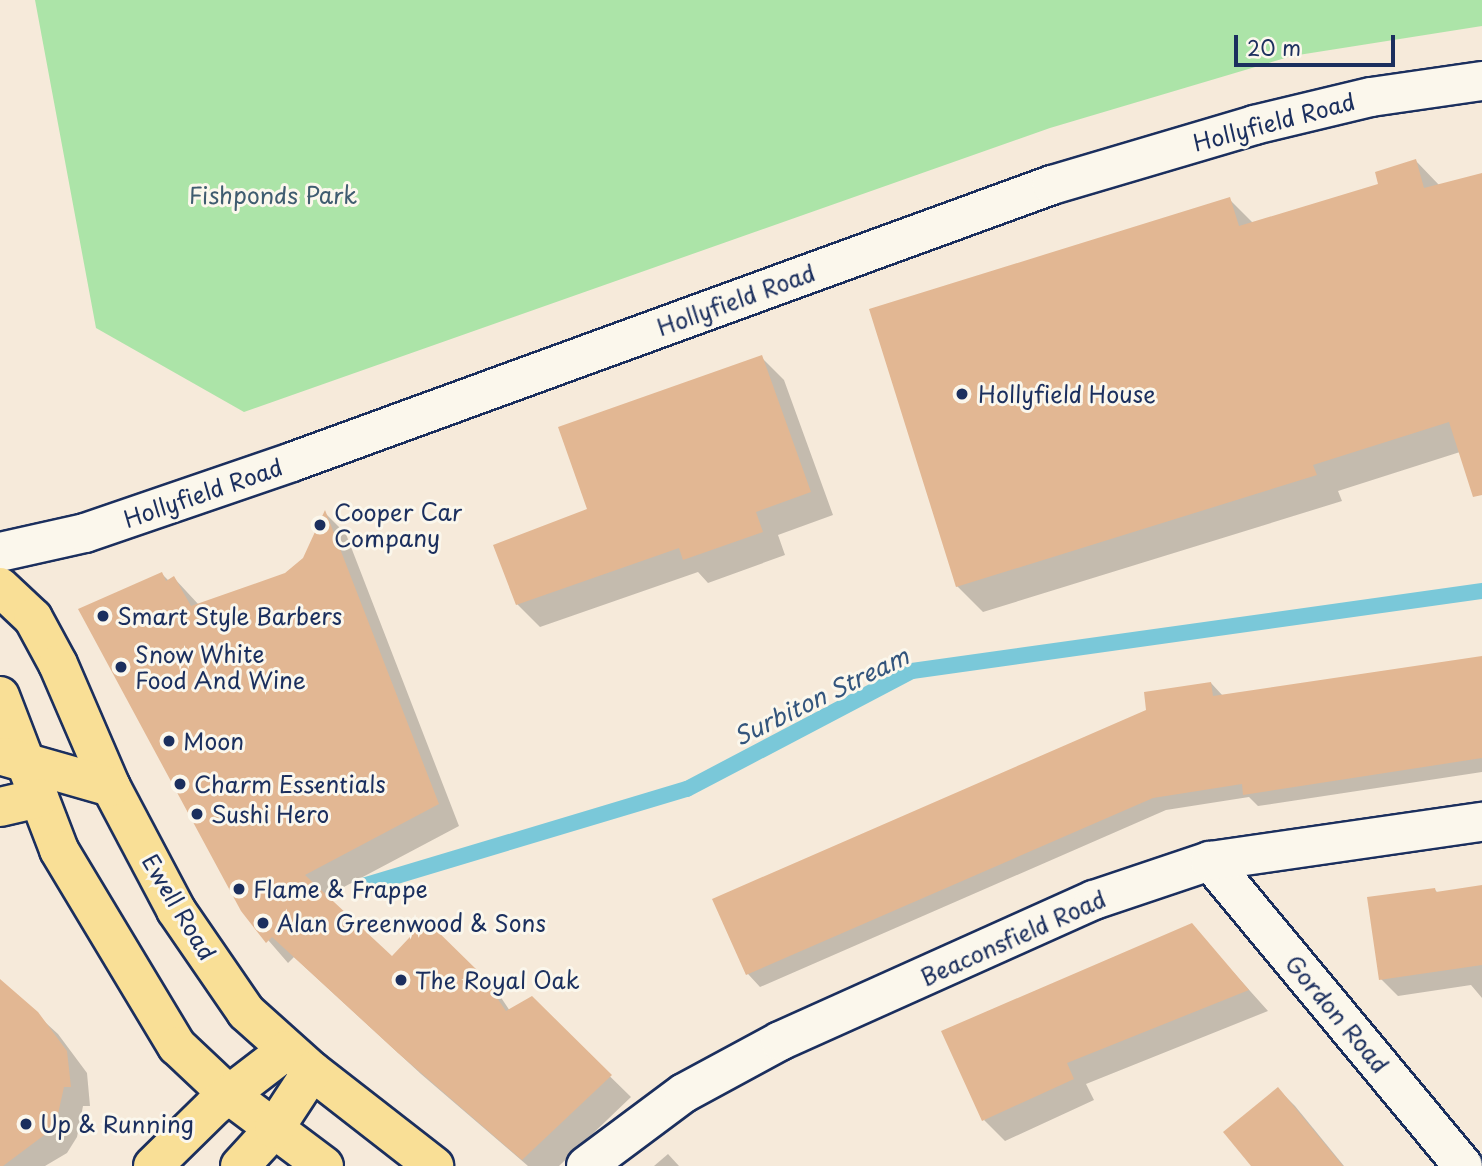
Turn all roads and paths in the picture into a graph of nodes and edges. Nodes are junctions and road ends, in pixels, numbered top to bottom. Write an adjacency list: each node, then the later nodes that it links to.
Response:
1 (1482, 81): 2 (street, Hollyfield Road)
2 (0, 552)
3 (0, 587): 6 (main road, Ewell Road)
4 (0, 696): 5 (main road)
5 (11, 759): 6 (main road); 7 (main road)
6 (111, 787): 11 (main road, Ewell Road)
7 (39, 798): 8 (main road); 12 (main road)
8 (0, 807)
9 (1482, 822): 10 (street, Beaconsfield Road)
10 (1210, 862): 18 (street, Beaconsfield Road); 19 (street, Gordon Road)
11 (300, 1060): 12 (main road); 13 (main road); 17 (main road, Ewell Road)
12 (228, 1094): 13 (main road); 14 (main road)
13 (274, 1129): 15 (main road); 16 (main road)
14 (153, 1166)
15 (240, 1166)
16 (324, 1166)
17 (434, 1166)
18 (586, 1166)
19 (1463, 1166)

